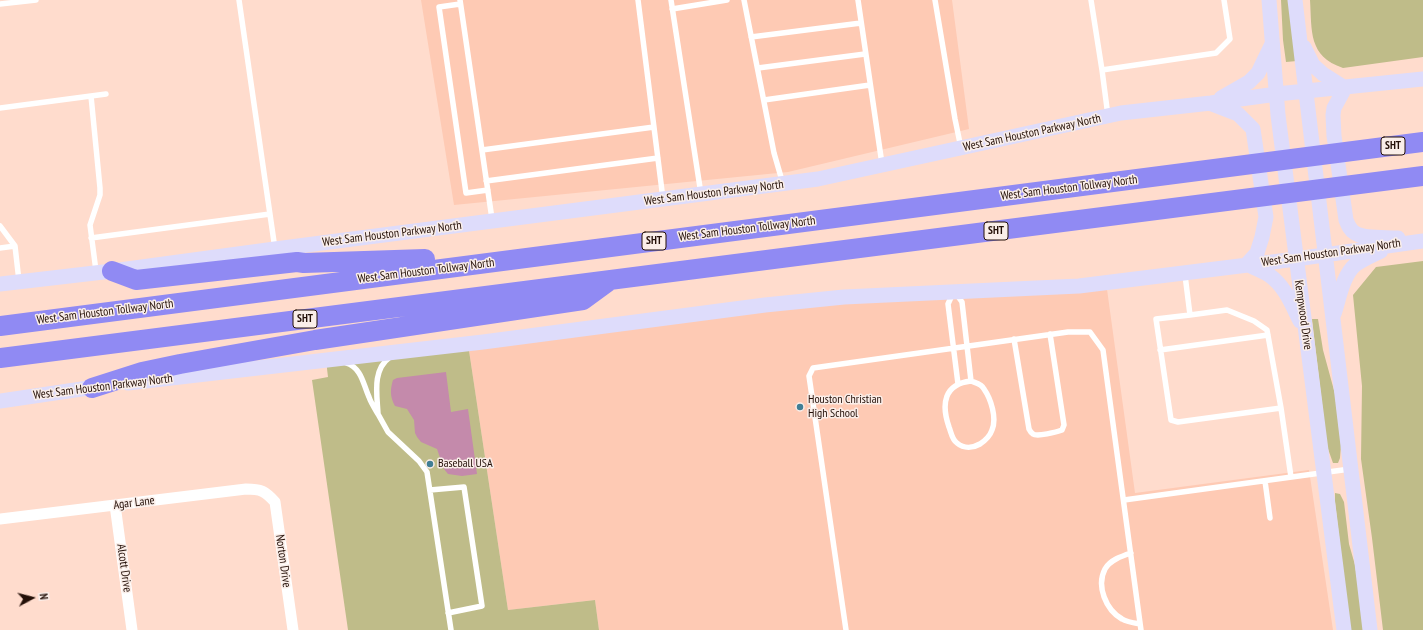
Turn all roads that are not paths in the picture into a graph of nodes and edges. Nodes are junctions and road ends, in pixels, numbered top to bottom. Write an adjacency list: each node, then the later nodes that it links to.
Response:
1 (36, 0): 14 (lane)
2 (239, 0): 46 (lane)
3 (638, 0): 34 (lane)
4 (671, 0): 15 (lane)
5 (727, 0): 15 (lane)
6 (744, 0): 17 (lane)
7 (858, 0): 16 (lane)
8 (935, 0): 36 (lane)
9 (1091, 0): 22 (lane)
10 (1224, 0): 22 (lane)
11 (1269, 0): 19 (main road, Kempwood Drive)
12 (1295, 0): 18 (main road)
13 (460, 2): 37 (lane); 43 (lane)
14 (0, 4)
15 (672, 9): 44 (lane)
16 (861, 23): 17 (lane); 20 (lane)
17 (752, 37): 21 (lane)
18 (1300, 38): 25 (main road); 26 (main road)
19 (1272, 42): 28 (main road, Kempwood Drive); 31 (main road)
20 (866, 54): 21 (lane); 24 (lane)
21 (758, 68): 30 (lane)
22 (1102, 70): 33 (lane)
23 (1423, 79): 25 (main road, West Sam Houston Parkway North)
24 (870, 85): 30 (lane); 39 (lane)
25 (1345, 88): 26 (main road, West Sam Houston Parkway North); 50 (main road)
26 (1306, 91): 28 (main road, West Sam Houston Parkway North); 56 (main road)
27 (106, 94): 29 (lane)
28 (1277, 94): 31 (main road, West Sam Houston Parkway North); 57 (main road, Kempwood Drive)
29 (91, 96): 32 (lane); 49 (lane)
30 (764, 100): 42 (lane)
31 (1211, 103): 33 (main road, West Sam Houston Parkway North); 58 (main road)
32 (0, 108)
33 (1108, 116): 36 (main road, West Sam Houston Parkway North)
34 (654, 127): 37 (lane); 38 (lane)
35 (1423, 142): 55 (highway, West Sam Houston Tollway North / SHT)
36 (961, 148): 39 (main road, West Sam Houston Parkway North)
37 (482, 150): 41 (lane)
38 (658, 158): 41 (lane); 45 (lane)
39 (882, 165): 42 (main road, West Sam Houston Parkway North)
40 (1423, 176): 61 (highway, SHT)
41 (486, 181): 43 (lane)
42 (783, 184): 44 (main road, West Sam Houston Parkway North)
43 (488, 190): 47 (lane)
44 (701, 194): 45 (main road, West Sam Houston Parkway North)
45 (663, 199): 47 (main road, West Sam Houston Parkway North)
46 (270, 214): 49 (lane); 54 (lane)
47 (492, 221): 54 (main road, West Sam Houston Parkway North)
48 (0, 226): 52 (lane)
49 (91, 238): 59 (lane)
50 (1423, 240): 51 (main road, West Sam Houston Parkway North)
51 (1391, 245): 56 (main road, West Sam Houston Parkway North); 66 (main road)
52 (15, 246): 53 (lane); 62 (lane)
53 (0, 248)
54 (276, 249): 59 (main road, West Sam Houston Parkway North)
55 (547, 255): 59 (highway); 67 (highway, West Sam Houston Tollway North / SHT)
56 (1326, 255): 57 (main road, West Sam Houston Parkway North); 66 (main road)
57 (1296, 259): 58 (main road, West Sam Houston Parkway North); 68 (main road, Kempwood Drive)
58 (1247, 264): 60 (main road, West Sam Houston Parkway North); 68 (main road)
59 (104, 272): 62 (main road, West Sam Houston Parkway North)
60 (1184, 272): 64 (main road, West Sam Houston Parkway North); 65 (lane)
61 (609, 280): 76 (highway, SHT); 80 (highway)
62 (19, 282): 63 (main road, West Sam Houston Parkway North)
63 (0, 284)
64 (954, 291): 72 (lane); 73 (lane); 75 (main road, West Sam Houston Parkway North)
65 (1190, 315): 70 (lane); 74 (lane)
66 (1333, 317): 84 (main road)
67 (0, 326)
68 (1305, 330): 85 (main road, Kempwood Drive)
69 (1050, 334): 71 (lane); 71 (lane); 90 (lane)
70 (1268, 335): 74 (lane); 82 (lane)
71 (1014, 339): 72 (lane)
72 (967, 346): 73 (lane); 78 (lane)
73 (954, 348): 79 (lane); 100 (lane)
74 (1160, 350): 82 (lane)
75 (397, 352): 77 (main road, West Sam Houston Parkway North); 83 (lane)
76 (0, 358)
77 (334, 359): 80 (main road, West Sam Houston Parkway North); 83 (lane)
78 (971, 381): 79 (lane); 79 (lane)
79 (958, 384)
80 (92, 388): 81 (main road, West Sam Houston Parkway North)
81 (0, 401)
82 (1281, 408): 86 (lane)
83 (378, 414): 88 (lane)
84 (1350, 469): 85 (lane); 102 (main road)
85 (1324, 473): 86 (lane); 101 (main road, Kempwood Drive)
86 (1291, 477): 87 (lane)
87 (1265, 481): 90 (lane); 92 (lane)
88 (430, 490): 95 (lane); 95 (lane)
89 (268, 494): 91 (street, Agar Lane); 98 (street, Norton Drive)
90 (1124, 500): 94 (lane)
91 (115, 505): 93 (street, Agar Lane); 97 (street, Alcott Drive)
92 (1270, 518)
93 (0, 519)
94 (1131, 553): 96 (lane); 96 (lane)
95 (448, 613): 99 (lane)
96 (1140, 627)
97 (132, 630)
98 (293, 630)
99 (450, 630)
100 (846, 630)
101 (1344, 630)
102 (1370, 630)

